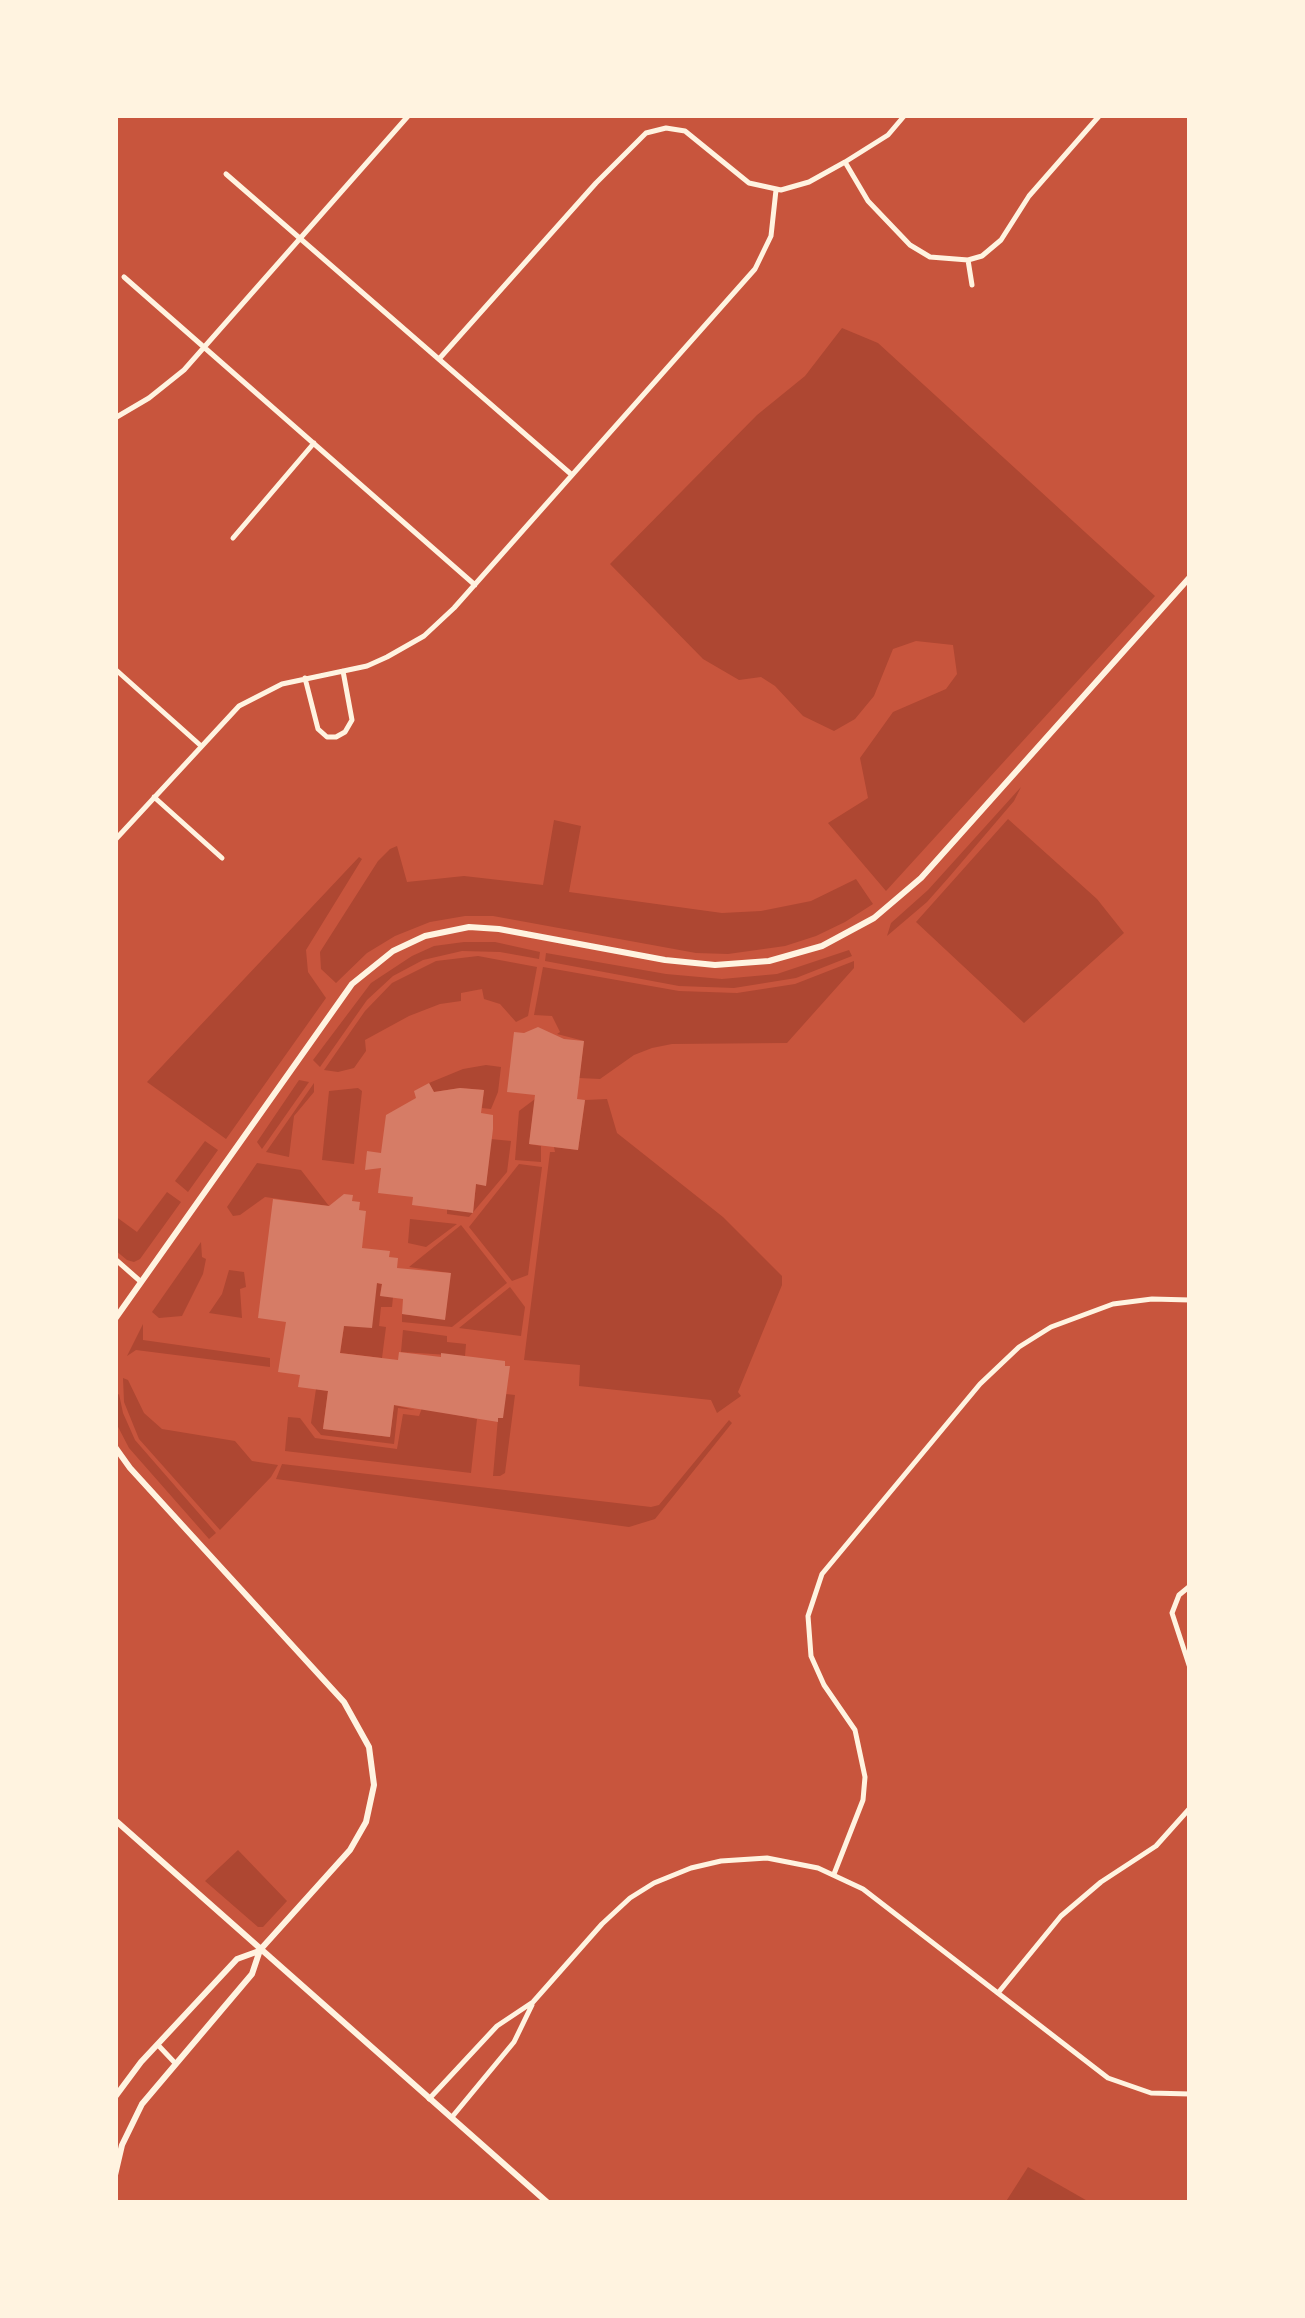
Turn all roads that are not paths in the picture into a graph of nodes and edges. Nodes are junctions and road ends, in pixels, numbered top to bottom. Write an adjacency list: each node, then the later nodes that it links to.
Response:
1 (409, 115): 7 (street)
2 (905, 115): 4 (street)
3 (1100, 115): 8 (street)
4 (845, 162): 6 (street); 8 (street)
5 (226, 174): 7 (street)
6 (776, 190): 12 (street); 15 (street)
7 (300, 238): 11 (street); 12 (street)
8 (968, 260): 10 (street)
9 (124, 277): 11 (street)
10 (972, 286)
11 (204, 347): 13 (street); 14 (street)
12 (439, 359): 15 (street)
13 (115, 418)
14 (314, 443): 16 (street); 18 (street)
15 (572, 475): 18 (street)
16 (232, 538)
17 (1190, 578): 27 (street)
18 (475, 585): 20 (street)
19 (115, 669): 22 (street)
20 (343, 671): 21 (street); 21 (street)
21 (306, 678): 22 (street)
22 (200, 745): 23 (street)
23 (154, 797): 24 (street); 25 (street)
24 (115, 840)
25 (222, 858)
26 (115, 1259): 27 (street)
27 (140, 1281): 29 (street)
28 (1190, 1300): 35 (street)
29 (115, 1319)
30 (115, 1447): 36 (street)
31 (1190, 1586): 32 (street)
32 (1190, 1668)
33 (1190, 1808): 37 (street)
34 (115, 1820): 36 (street)
35 (834, 1874): 37 (street); 38 (street)
36 (260, 1950): 39 (street); 40 (street); 43 (street)
37 (998, 1993): 41 (street)
38 (533, 2002): 43 (street); 44 (street)
39 (158, 2044): 40 (street); 42 (street)
40 (176, 2063): 45 (street)
41 (1190, 2094)
42 (115, 2098)
43 (429, 2099): 44 (street)
44 (451, 2118): 46 (street)
45 (115, 2175)
46 (548, 2203)

